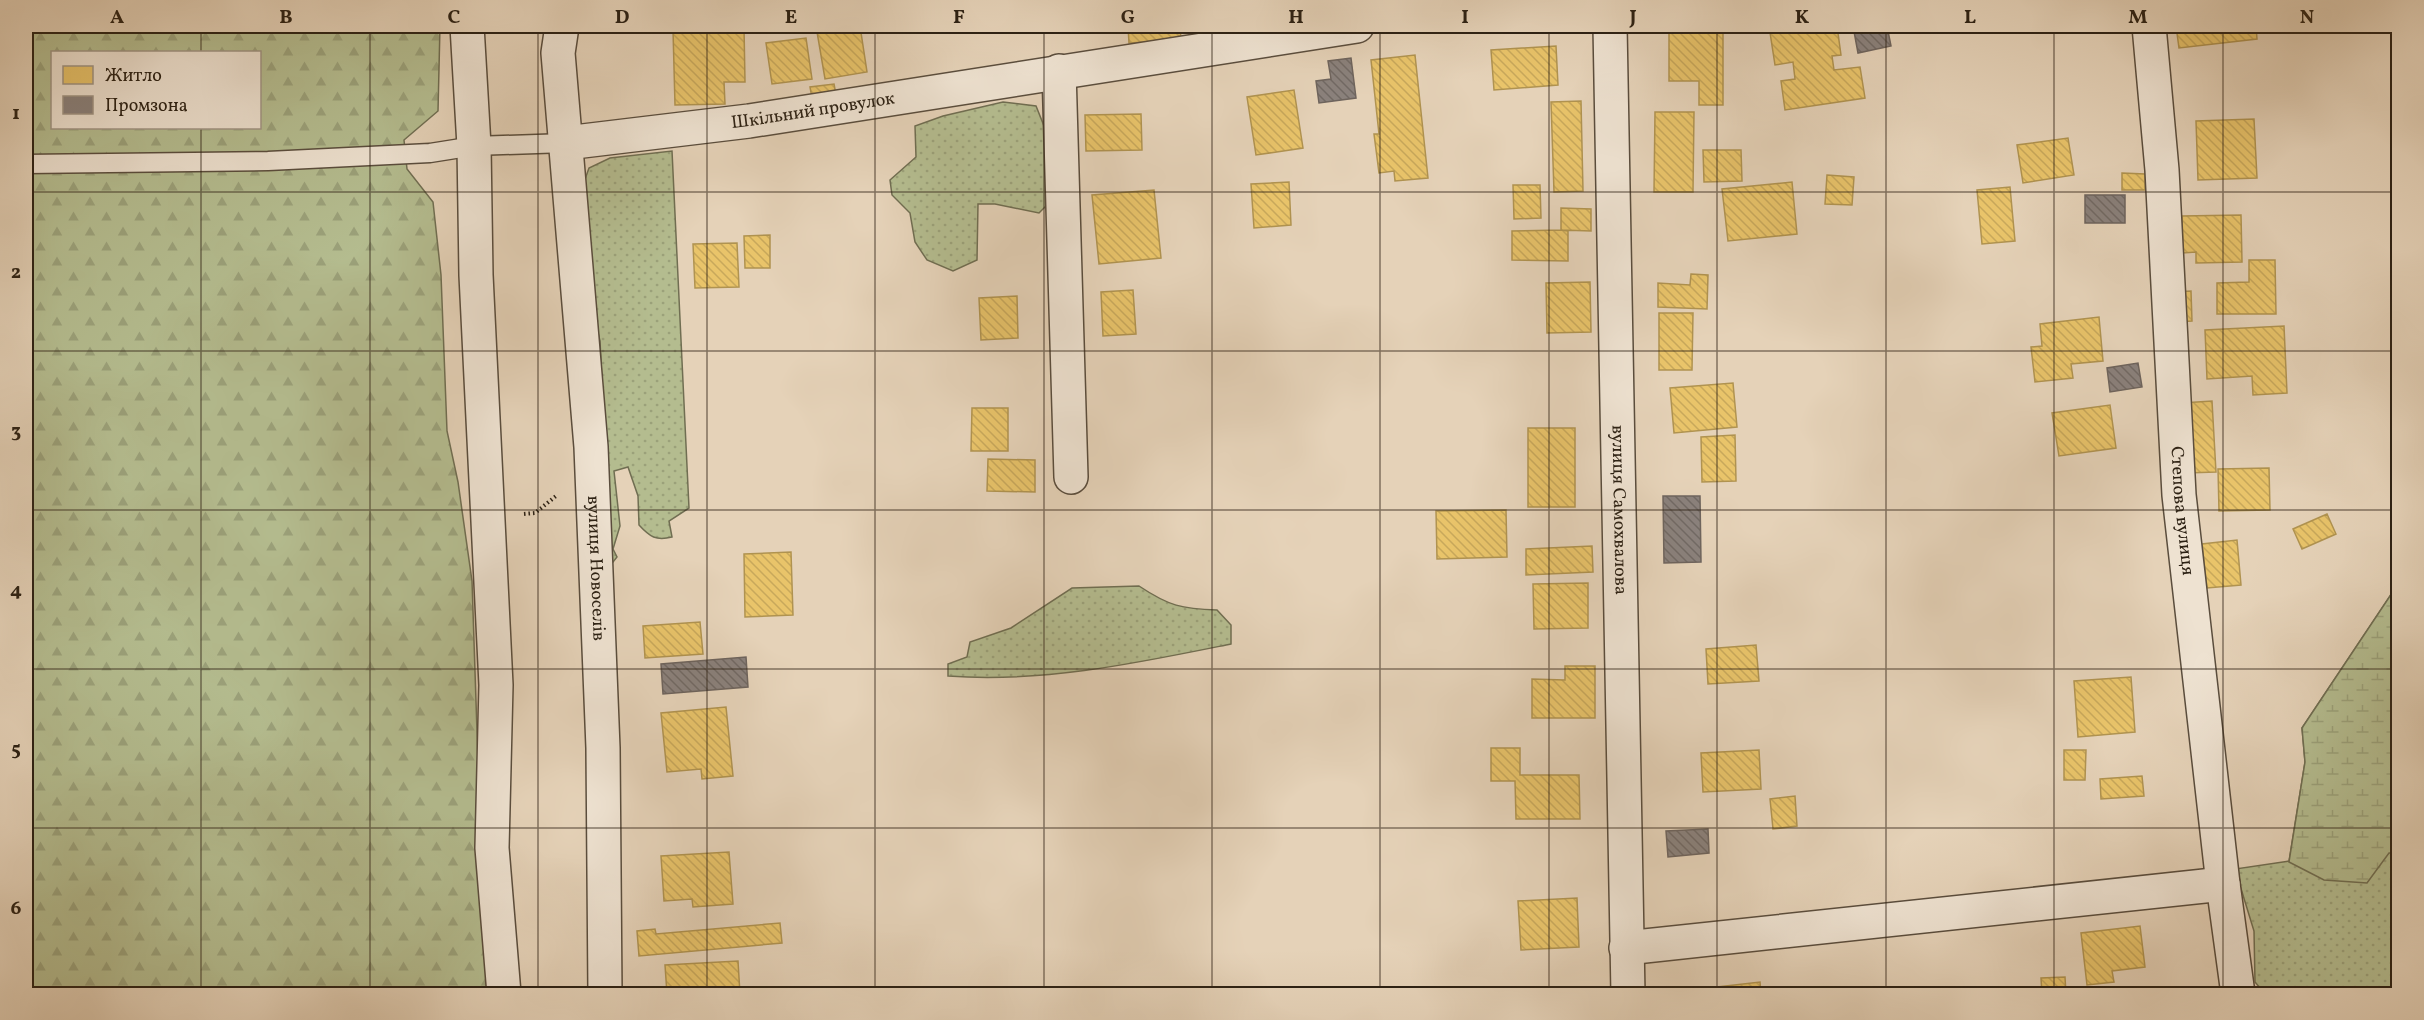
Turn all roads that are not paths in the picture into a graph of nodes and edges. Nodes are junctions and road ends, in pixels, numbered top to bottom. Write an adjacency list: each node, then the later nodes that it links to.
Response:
1 (467, 26): 8 (street)
2 (562, 26): 7 (street, вулиця Новоселів)
3 (1357, 26): 6 (street, Шкільний провулок)
4 (1610, 26): 12 (street, вулиця Самохвалова)
5 (2149, 26): 11 (street, Степова вулиця)
6 (1059, 71): 7 (street, Шкільний провулок); 10 (street)
7 (566, 143): 8 (lane); 14 (street, вулиця Новоселів)
8 (474, 146): 9 (lane); 13 (street)
9 (26, 164)
10 (1071, 477)
11 (2223, 884): 12 (street); 16 (street, Степова вулиця)
12 (1626, 948): 15 (street, вулиця Самохвалова)
13 (504, 994)
14 (604, 994)
15 (1628, 994)
16 (2238, 994)

